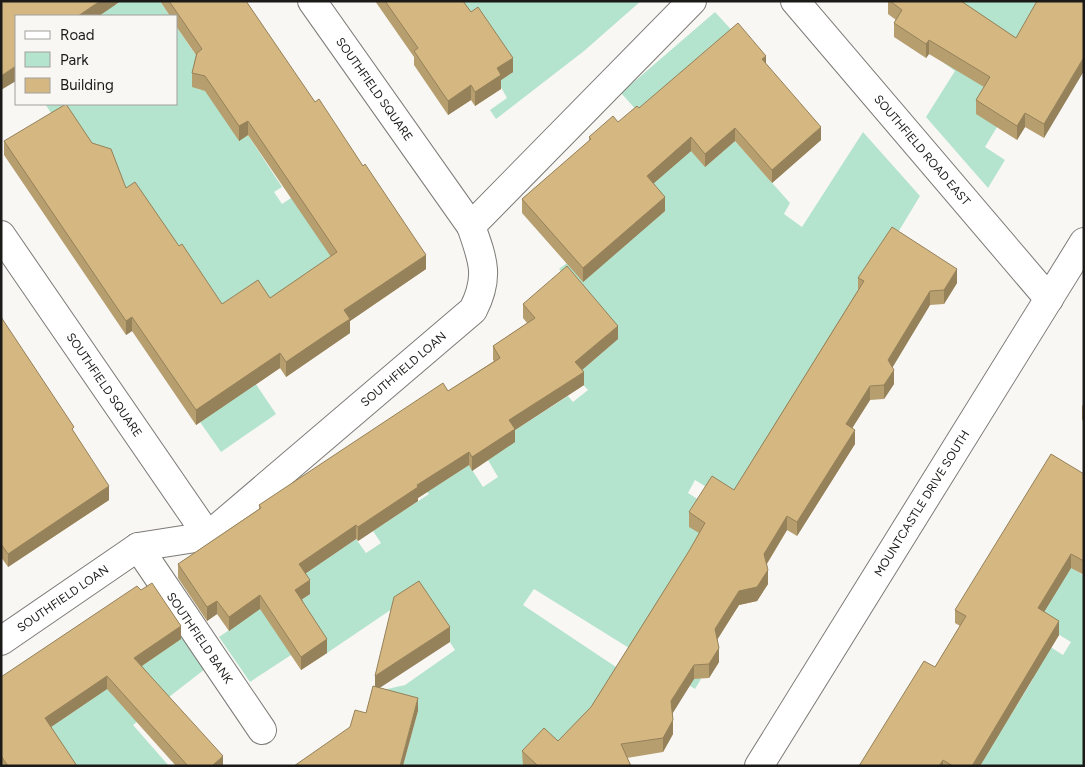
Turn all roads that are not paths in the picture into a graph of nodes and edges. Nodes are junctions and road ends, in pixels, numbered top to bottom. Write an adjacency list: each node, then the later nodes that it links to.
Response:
1 (312, 1): 4 (street, SOUTHFIELD SQUARE)
2 (692, 1): 4 (street)
3 (794, 1): 7 (street, SOUTHFIELD ROAD EAST)
4 (472, 226): 8 (street, SOUTHFIELD LOAN)
5 (1, 236): 8 (street, SOUTHFIELD SQUARE)
6 (1084, 242): 7 (street, MOUNTCASTLE DRIVE SOUTH)
7 (1049, 300): 12 (street, MOUNTCASTLE DRIVE SOUTH)
8 (208, 536): 9 (street, SOUTHFIELD LOAN)
9 (138, 547): 10 (street, SOUTHFIELD LOAN); 11 (street, SOUTHFIELD BANK)
10 (1, 641)
11 (262, 730)
12 (759, 766)

